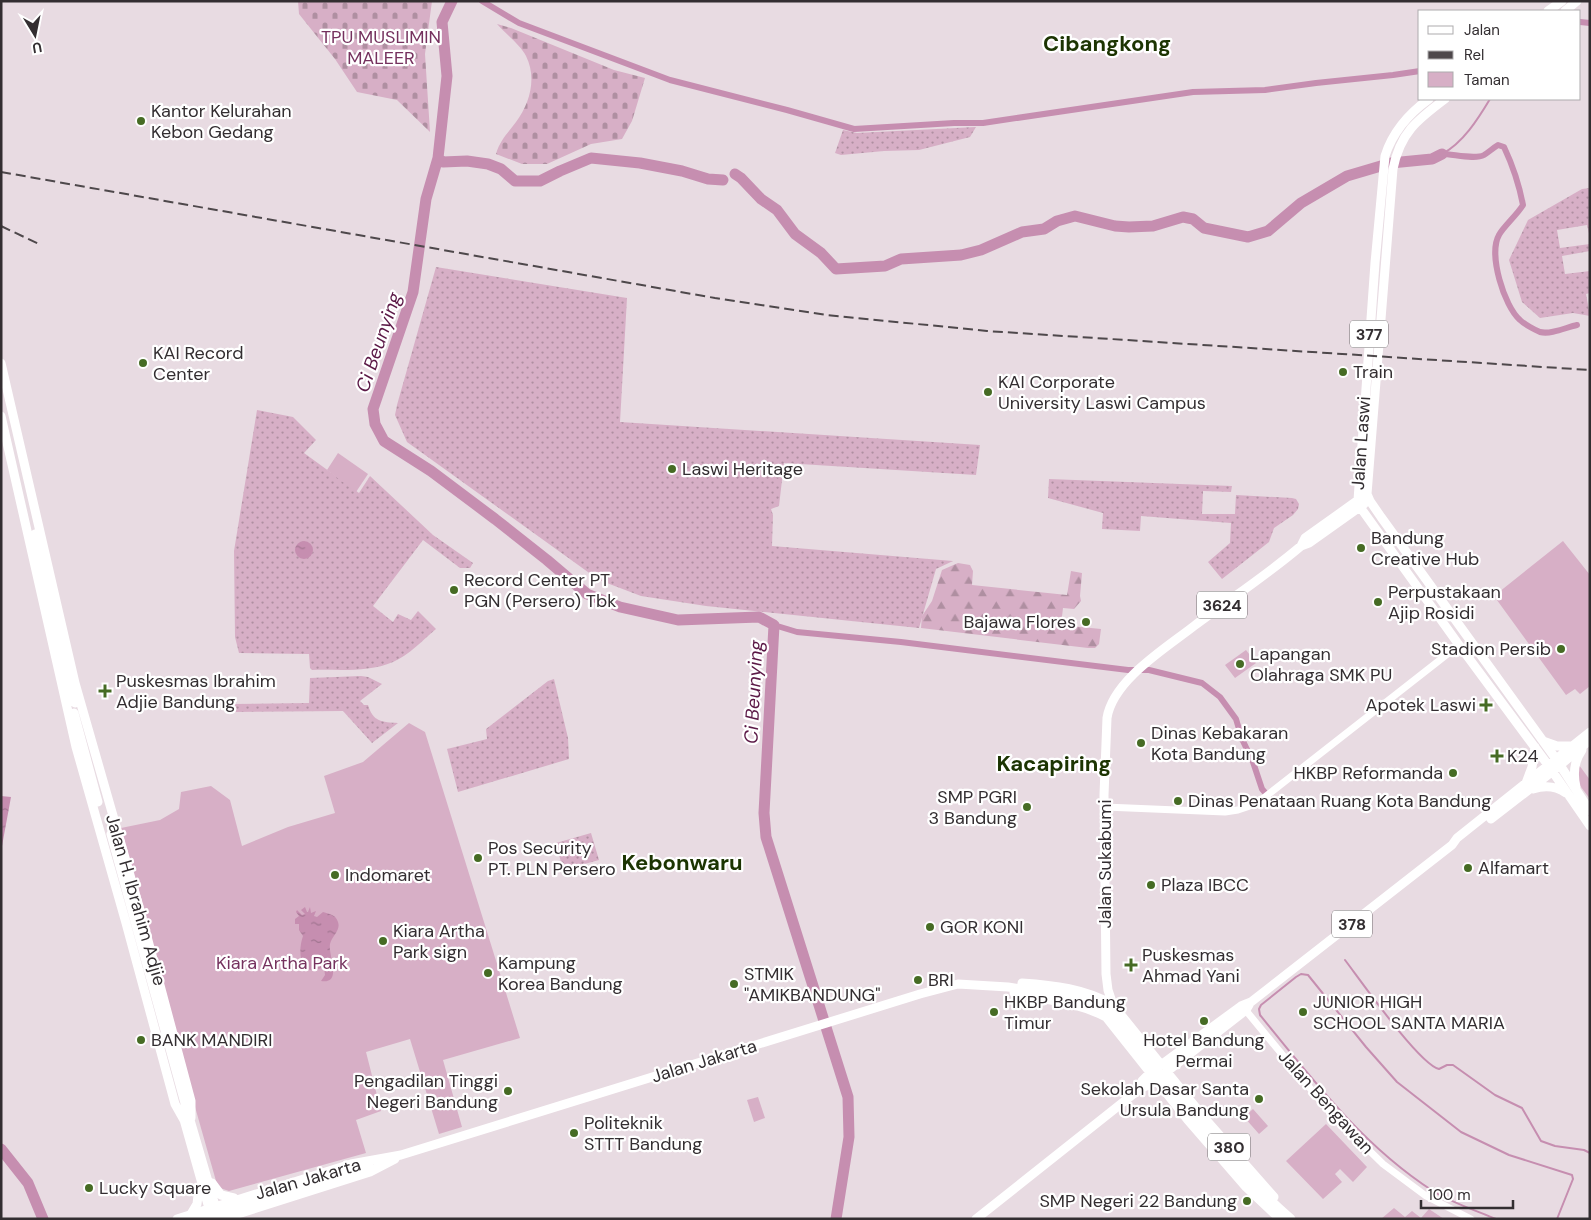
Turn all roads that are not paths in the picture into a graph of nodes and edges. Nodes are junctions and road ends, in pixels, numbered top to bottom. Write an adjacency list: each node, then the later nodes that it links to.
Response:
1 (1562, 1): 3 (main road)
2 (1577, 1): 4 (main road)
3 (1548, 10)
4 (1566, 10)
5 (1428, 100): 12 (main road, Jalan Laswi / 377)
6 (1444, 100): 11 (main road, Jalan Laswi / 377)
7 (1, 362): 9 (main road, Jalan H. Ibrahim Adjie)
8 (1, 385): 13 (main road)
9 (13, 410): 10 (street); 14 (main road, Jalan H. Ibrahim Adjie)
10 (1, 414): 15 (main road, Jalan H. Ibrahim Adjie)
11 (1368, 497): 12 (main road, Jalan Sukabumi / 3624); 21 (main road, Jalan Laswi)
12 (1359, 503): 16 (main road, Jalan Laswi); 26 (main road, Jalan Sukabumi / 3624)
13 (52, 612): 14 (main road); 15 (main road); 17 (main road)
14 (65, 637): 17 (main road, Jalan H. Ibrahim Adjie)
15 (51, 639): 17 (main road, Jalan H. Ibrahim Adjie)
16 (1459, 646): 21 (main road, Jalan Laswi); 26 (street)
17 (69, 685): 18 (main road, Jalan H. Ibrahim Adjie); 29 (main road, Jalan H. Ibrahim Adjie); 30 (main road, Jalan H. Ibrahim Adjie)
18 (74, 707): 29 (main road, Jalan H. Ibrahim Adjie); 30 (main road, Jalan H. Ibrahim Adjie)
19 (1590, 732): 22 (main road)
20 (1589, 740): 23 (main road); 25 (main road)
21 (1538, 744): 22 (main road); 23 (main road, Jalan Laswi); 24 (main road)
22 (1572, 746): 23 (main road)
23 (1554, 765): 24 (main road, 378); 25 (main road, Jalan Laswi)
24 (1526, 788): 25 (main road); 35 (main road, 378)
25 (1574, 794): 27 (main road); 28 (main road)
26 (1105, 807): 31 (main road, Jalan Sukabumi / 3624)
27 (1590, 811)
28 (1590, 826)
29 (134, 904): 38 (main road, Jalan H. Ibrahim Adjie)
30 (135, 945): 38 (main road, Jalan H. Ibrahim Adjie)
31 (1106, 974): 33 (main road); 34 (main road, Jalan Sukabumi / 3624)
32 (1008, 987): 33 (main road, Jalan Jakarta); 37 (main road, Jalan Jakarta); 39 (main road, Jalan Jakarta); 50 (main road, Jalan Jakarta)
33 (1092, 994): 34 (main road, Jalan Jakarta)
34 (1113, 1005): 36 (main road, Jalan Jakarta)
35 (1244, 1007): 36 (main road, 378); 51 (street, Jalan Bengawan)
36 (1168, 1071): 37 (main road, 378); 50 (main road, 380)
37 (1155, 1079): 48 (main road); 49 (main road, 380)
38 (187, 1119): 40 (main road, Jalan H. Ibrahim Adjie)
39 (402, 1155): 41 (main road, Jalan Jakarta); 43 (main road); 44 (main road, Jalan Jakarta)
40 (202, 1173): 41 (main road); 42 (main road, Jalan H. Ibrahim Adjie); 43 (main road)
41 (238, 1198): 42 (main road, Jalan Jakarta); 44 (main road)
42 (212, 1207): 43 (main road, Jalan Jakarta); 46 (main road, Jalan H. Ibrahim Adjie); 47 (main road, Jalan H. Ibrahim Adjie)
43 (196, 1216): 45 (main road)
44 (234, 1216): 47 (main road, Jalan Jakarta)
45 (177, 1219)
46 (212, 1219)
47 (220, 1219)
48 (976, 1219)
49 (1280, 1219)
50 (1292, 1219)
51 (1471, 1219)

